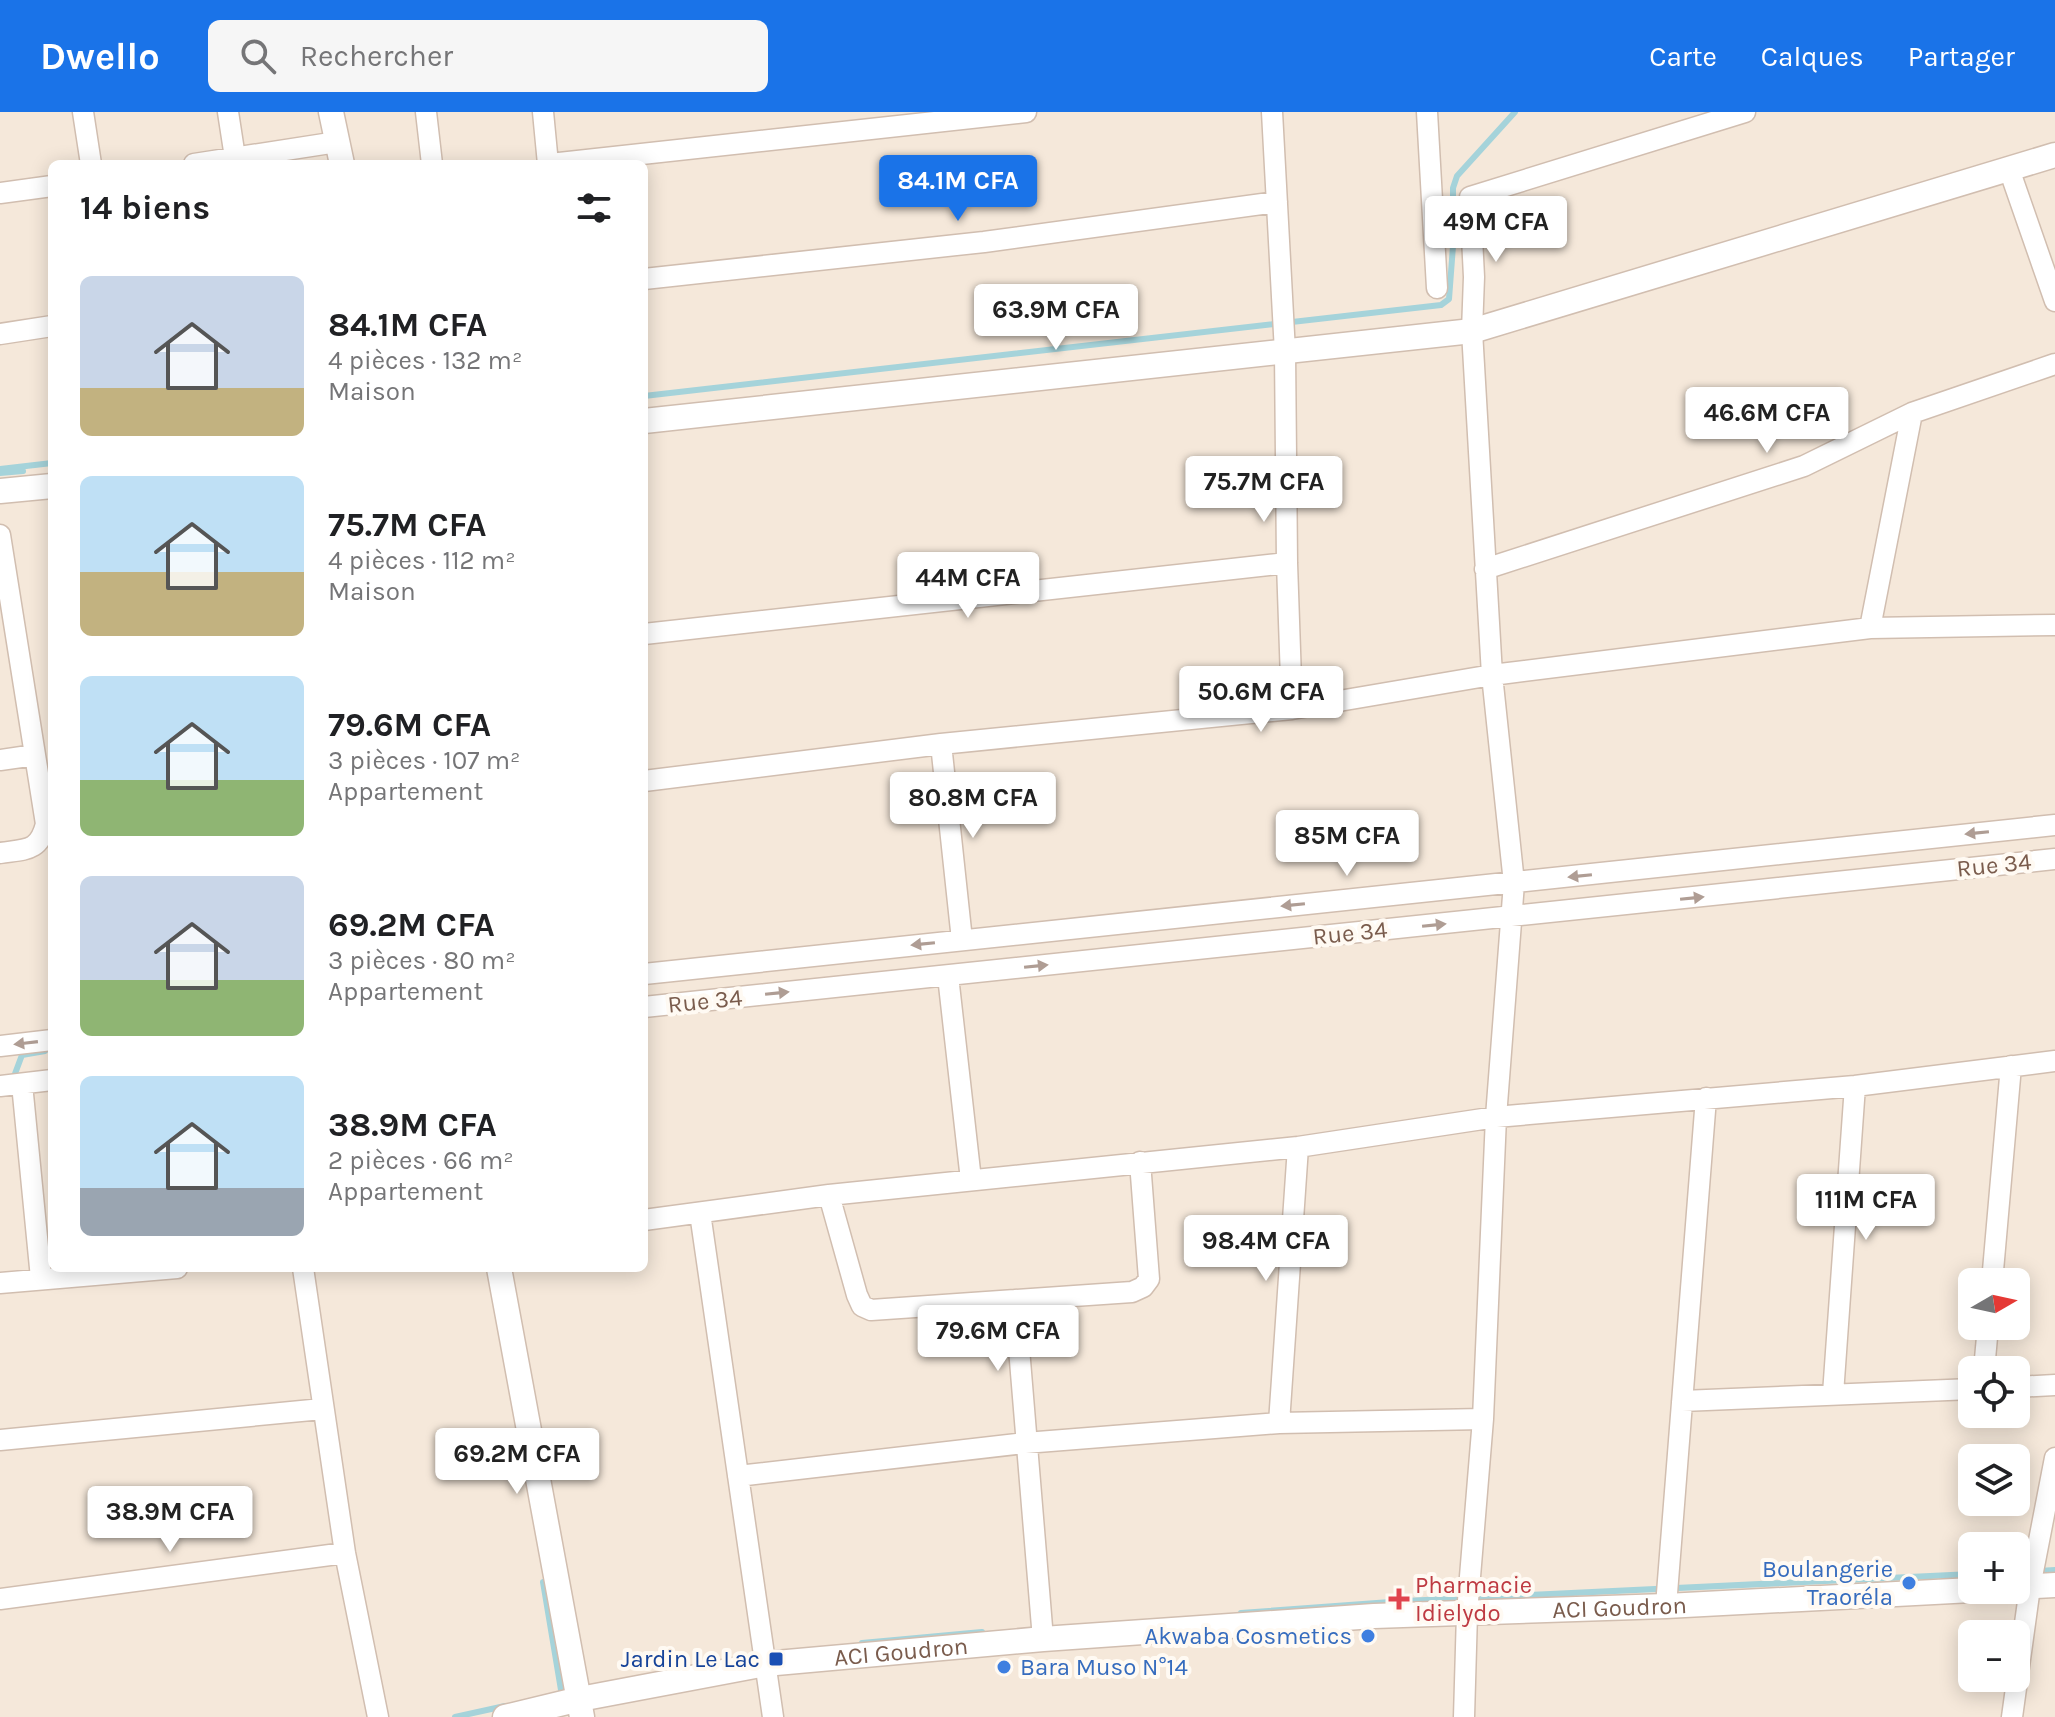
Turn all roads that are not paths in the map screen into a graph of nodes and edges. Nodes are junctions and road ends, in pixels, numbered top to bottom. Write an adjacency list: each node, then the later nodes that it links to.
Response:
1 (83, 112): 13 (street)
2 (228, 112): 14 (street)
3 (331, 112): 11 (street)
4 (426, 112): 16 (street)
5 (543, 112): 17 (street)
6 (1026, 112): 10 (street)
7 (1272, 112): 22 (street)
8 (1427, 112): 24 (street)
9 (1745, 112): 27 (street)
10 (874, 120): 18 (street)
11 (340, 153): 15 (street)
12 (2055, 155): 19 (street)
13 (90, 160)
14 (235, 160)
15 (248, 160)
16 (432, 160)
17 (549, 160)
18 (579, 160)
19 (2009, 169): 25 (street); 27 (street)
20 (48, 187): 21 (street)
21 (0, 193)
22 (1277, 202): 23 (street); 29 (street)
23 (648, 279)
24 (1437, 288)
25 (2055, 301)
26 (48, 327): 28 (street)
27 (1472, 331): 29 (street); 37 (street)
28 (0, 334)
29 (1285, 344): 32 (street); 36 (street)
30 (2055, 364): 31 (street)
31 (1912, 413): 37 (street); 39 (street)
32 (648, 421)
33 (48, 486): 34 (street)
34 (0, 491)
35 (0, 535): 44 (street)
36 (1287, 563): 40 (street); 42 (street)
37 (1485, 569): 41 (street)
38 (2055, 625): 39 (street)
39 (1870, 628): 41 (street)
40 (648, 634)
41 (1492, 675): 42 (street); 50 (street)
42 (1292, 709): 43 (street)
43 (941, 744): 46 (street); 52 (street)
44 (35, 755): 45 (street); 48 (street)
45 (0, 760)
46 (648, 781)
47 (2055, 825): 50 (street, Rue 34, one-way to 50)
48 (0, 853)
49 (2055, 859): 51 (street, Rue 34, one-way to 49)
50 (1514, 883): 51 (street); 52 (street, Rue 34, one-way to 52)
51 (1512, 917): 54 (street, Rue 34, one-way to 51); 65 (street)
52 (962, 940): 53 (street, Rue 34, one-way to 53)
53 (648, 974)
54 (948, 976): 55 (street, Rue 34, one-way to 54); 68 (street)
55 (648, 1007)
56 (48, 1040): 57 (street, one-way to 57)
57 (0, 1046)
58 (2055, 1061): 59 (street)
59 (2011, 1066): 63 (street); 72 (street)
60 (48, 1081): 61 (street)
61 (22, 1084): 62 (street); 76 (street)
62 (0, 1086)
63 (1855, 1086): 64 (street); 82 (street)
64 (1706, 1098): 65 (street); 83 (street)
65 (1496, 1117): 66 (street); 85 (street)
66 (1298, 1147): 67 (street); 86 (street)
67 (1140, 1162): 68 (street); 78 (street)
68 (971, 1180): 69 (street)
69 (829, 1195): 70 (street); 78 (street)
70 (700, 1213): 71 (street); 90 (street)
71 (648, 1220)
72 (1993, 1268)
73 (123, 1272): 76 (street)
74 (304, 1272): 84 (street)
75 (500, 1272): 102 (street)
76 (41, 1278): 77 (street)
77 (0, 1283)
78 (1015, 1300): 88 (street)
79 (2055, 1385): 80 (street)
80 (2030, 1386)
81 (1958, 1390): 82 (street)
82 (1833, 1394): 83 (street)
83 (1682, 1401): 98 (street)
84 (322, 1409): 87 (street); 91 (street)
85 (1483, 1419): 86 (street); 99 (street)
86 (1279, 1423): 88 (street)
87 (0, 1440)
88 (1025, 1443): 90 (street); 100 (street)
89 (2055, 1458): 92 (street)
90 (738, 1476): 101 (street)
91 (345, 1553): 96 (street); 103 (street)
92 (2030, 1559)
93 (2055, 1585): 94 (street)
94 (2030, 1587)
95 (1958, 1591): 98 (street, ACI Goudron)
96 (0, 1599)
97 (2022, 1604): 107 (street)
98 (1666, 1606): 99 (street, ACI Goudron)
99 (1467, 1613): 100 (street, ACI Goudron); 106 (street)
100 (1043, 1639): 101 (street, ACI Goudron)
101 (765, 1664): 102 (street, ACI Goudron); 105 (street)
102 (581, 1708): 104 (street, ACI Goudron)
103 (378, 1717)
104 (505, 1717)
105 (773, 1717)
106 (1464, 1717)
107 (2012, 1717)

